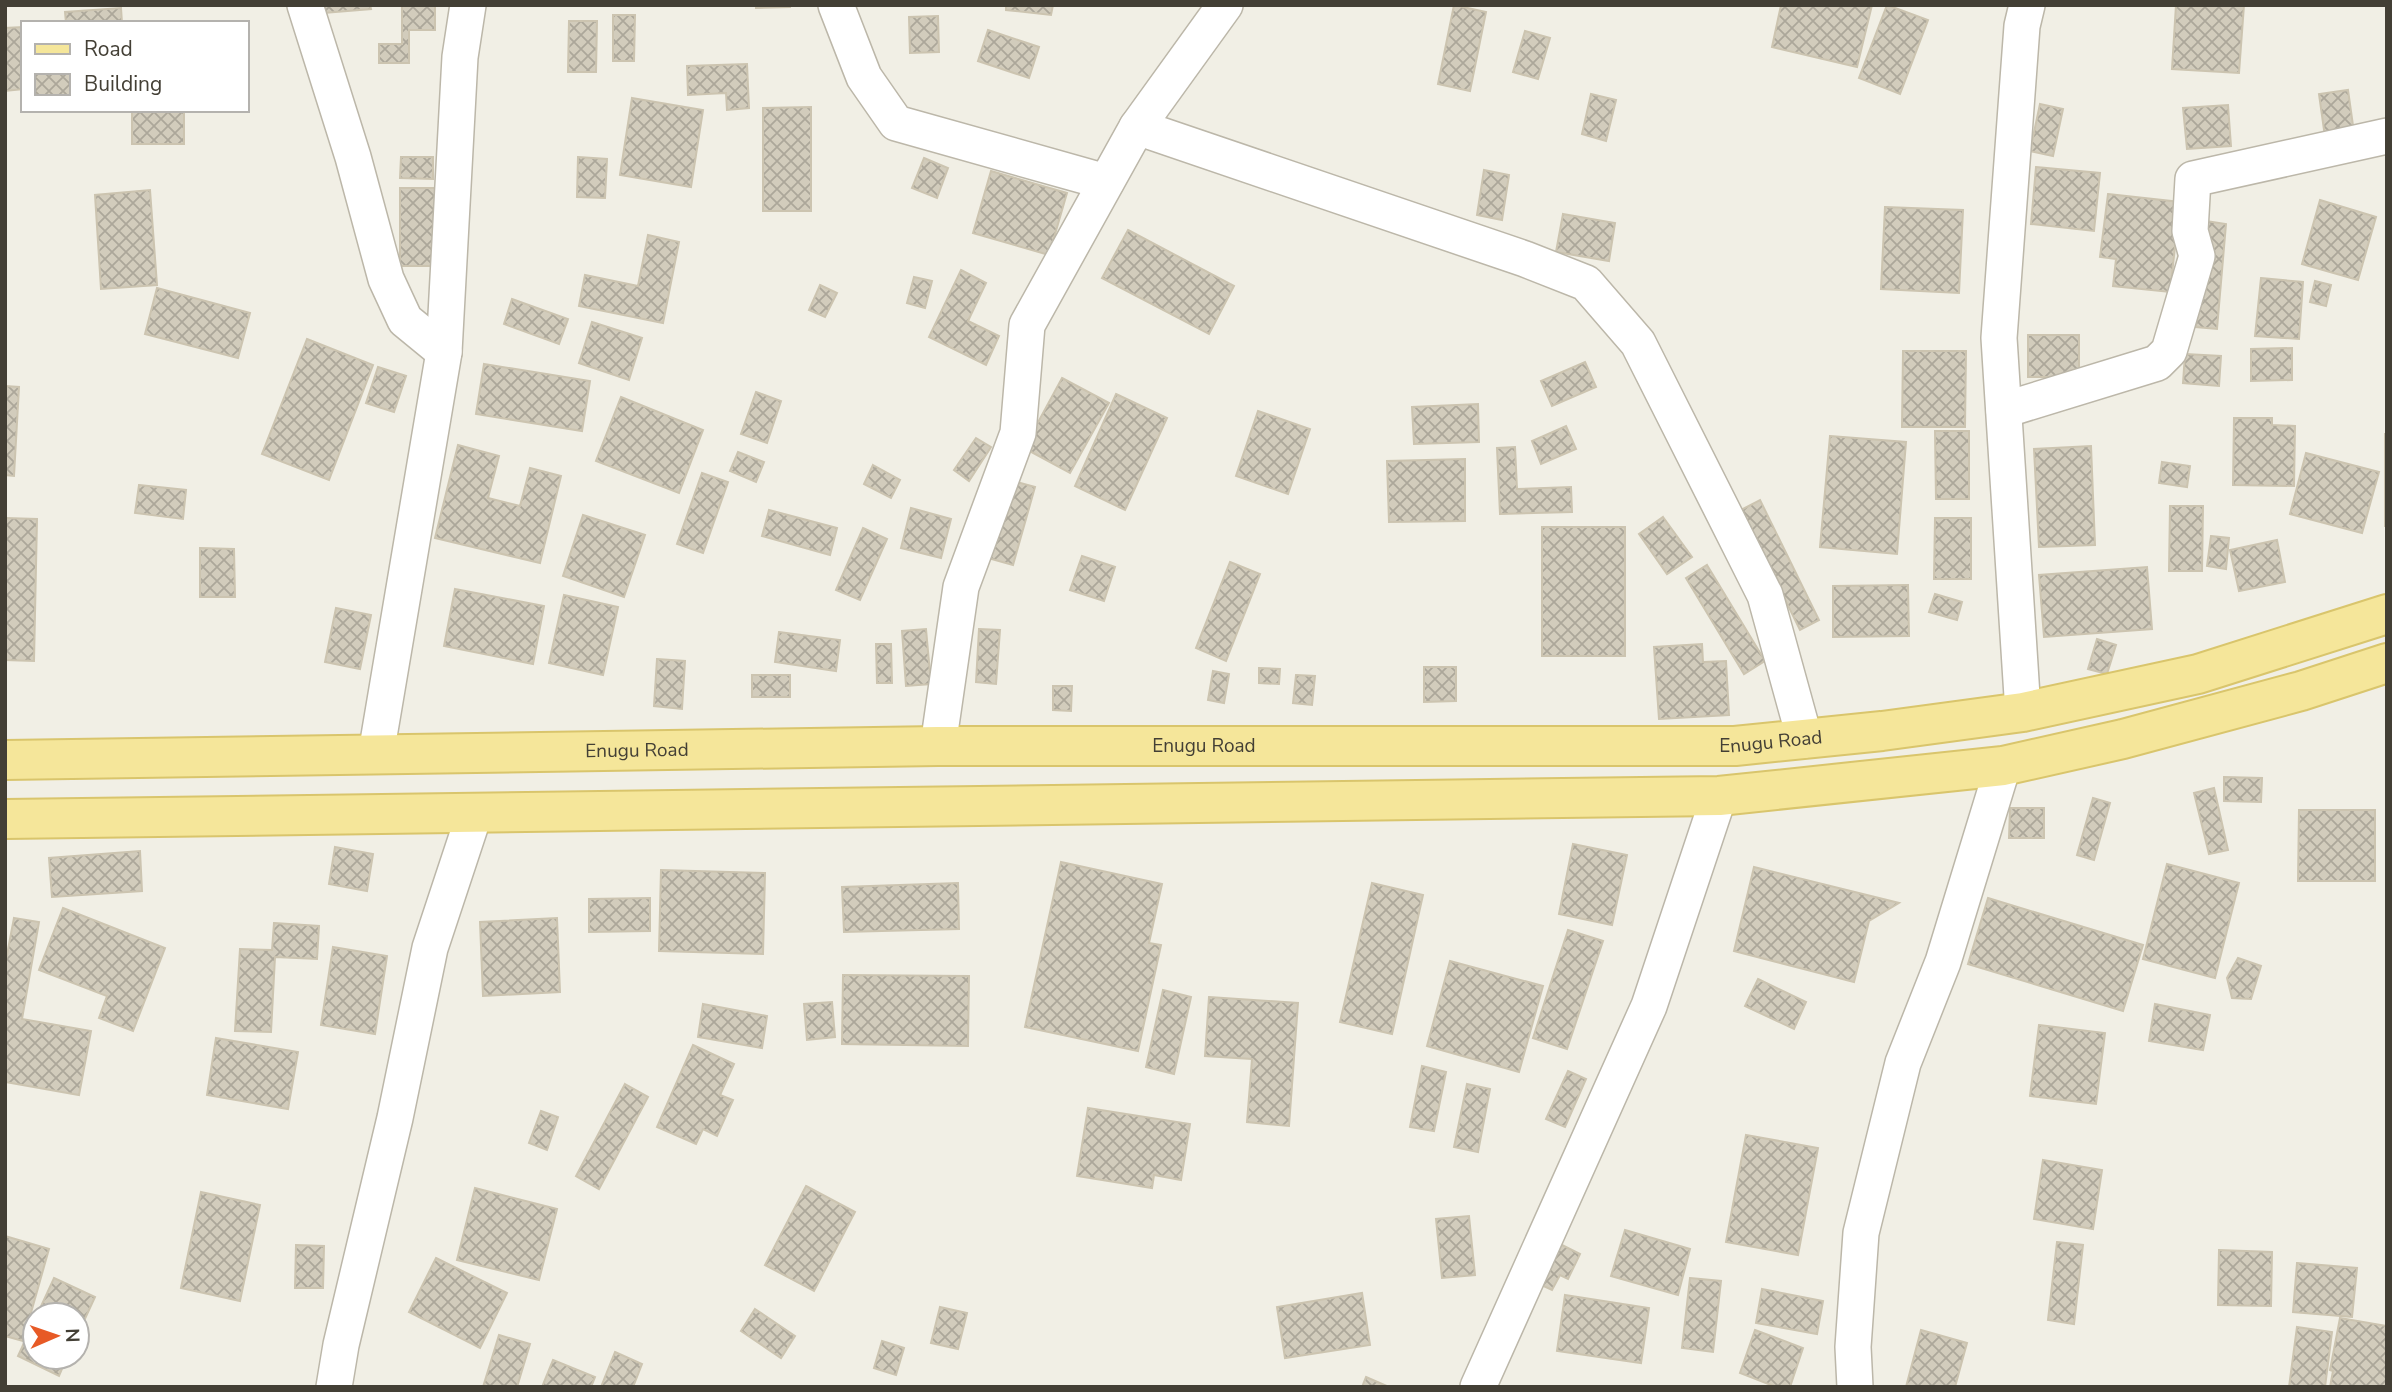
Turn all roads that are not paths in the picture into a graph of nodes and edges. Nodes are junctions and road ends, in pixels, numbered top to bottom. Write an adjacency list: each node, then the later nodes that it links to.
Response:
1 (305, 5): 9 (street)
2 (468, 5): 9 (street)
3 (836, 5): 8 (street)
4 (1225, 5): 6 (street)
5 (2027, 5): 10 (street)
6 (1137, 127): 8 (street); 14 (street)
7 (2387, 136): 10 (street)
8 (1106, 182): 15 (street)
9 (444, 352): 16 (street)
10 (2004, 410): 13 (street)
11 (2387, 614): 13 (main road, Enugu Road)
12 (2387, 663): 18 (main road)
13 (2023, 712): 14 (main road, Enugu Road)
14 (1805, 740): 15 (main road, Enugu Road)
15 (938, 746): 16 (main road, Enugu Road)
16 (376, 754): 17 (main road, Enugu Road)
17 (5, 760)
18 (2003, 766): 19 (main road); 24 (street)
19 (1719, 796): 20 (main road); 23 (street)
20 (475, 812): 21 (main road); 22 (street)
21 (5, 819)
22 (334, 1387)
23 (1478, 1387)
24 (1855, 1387)

